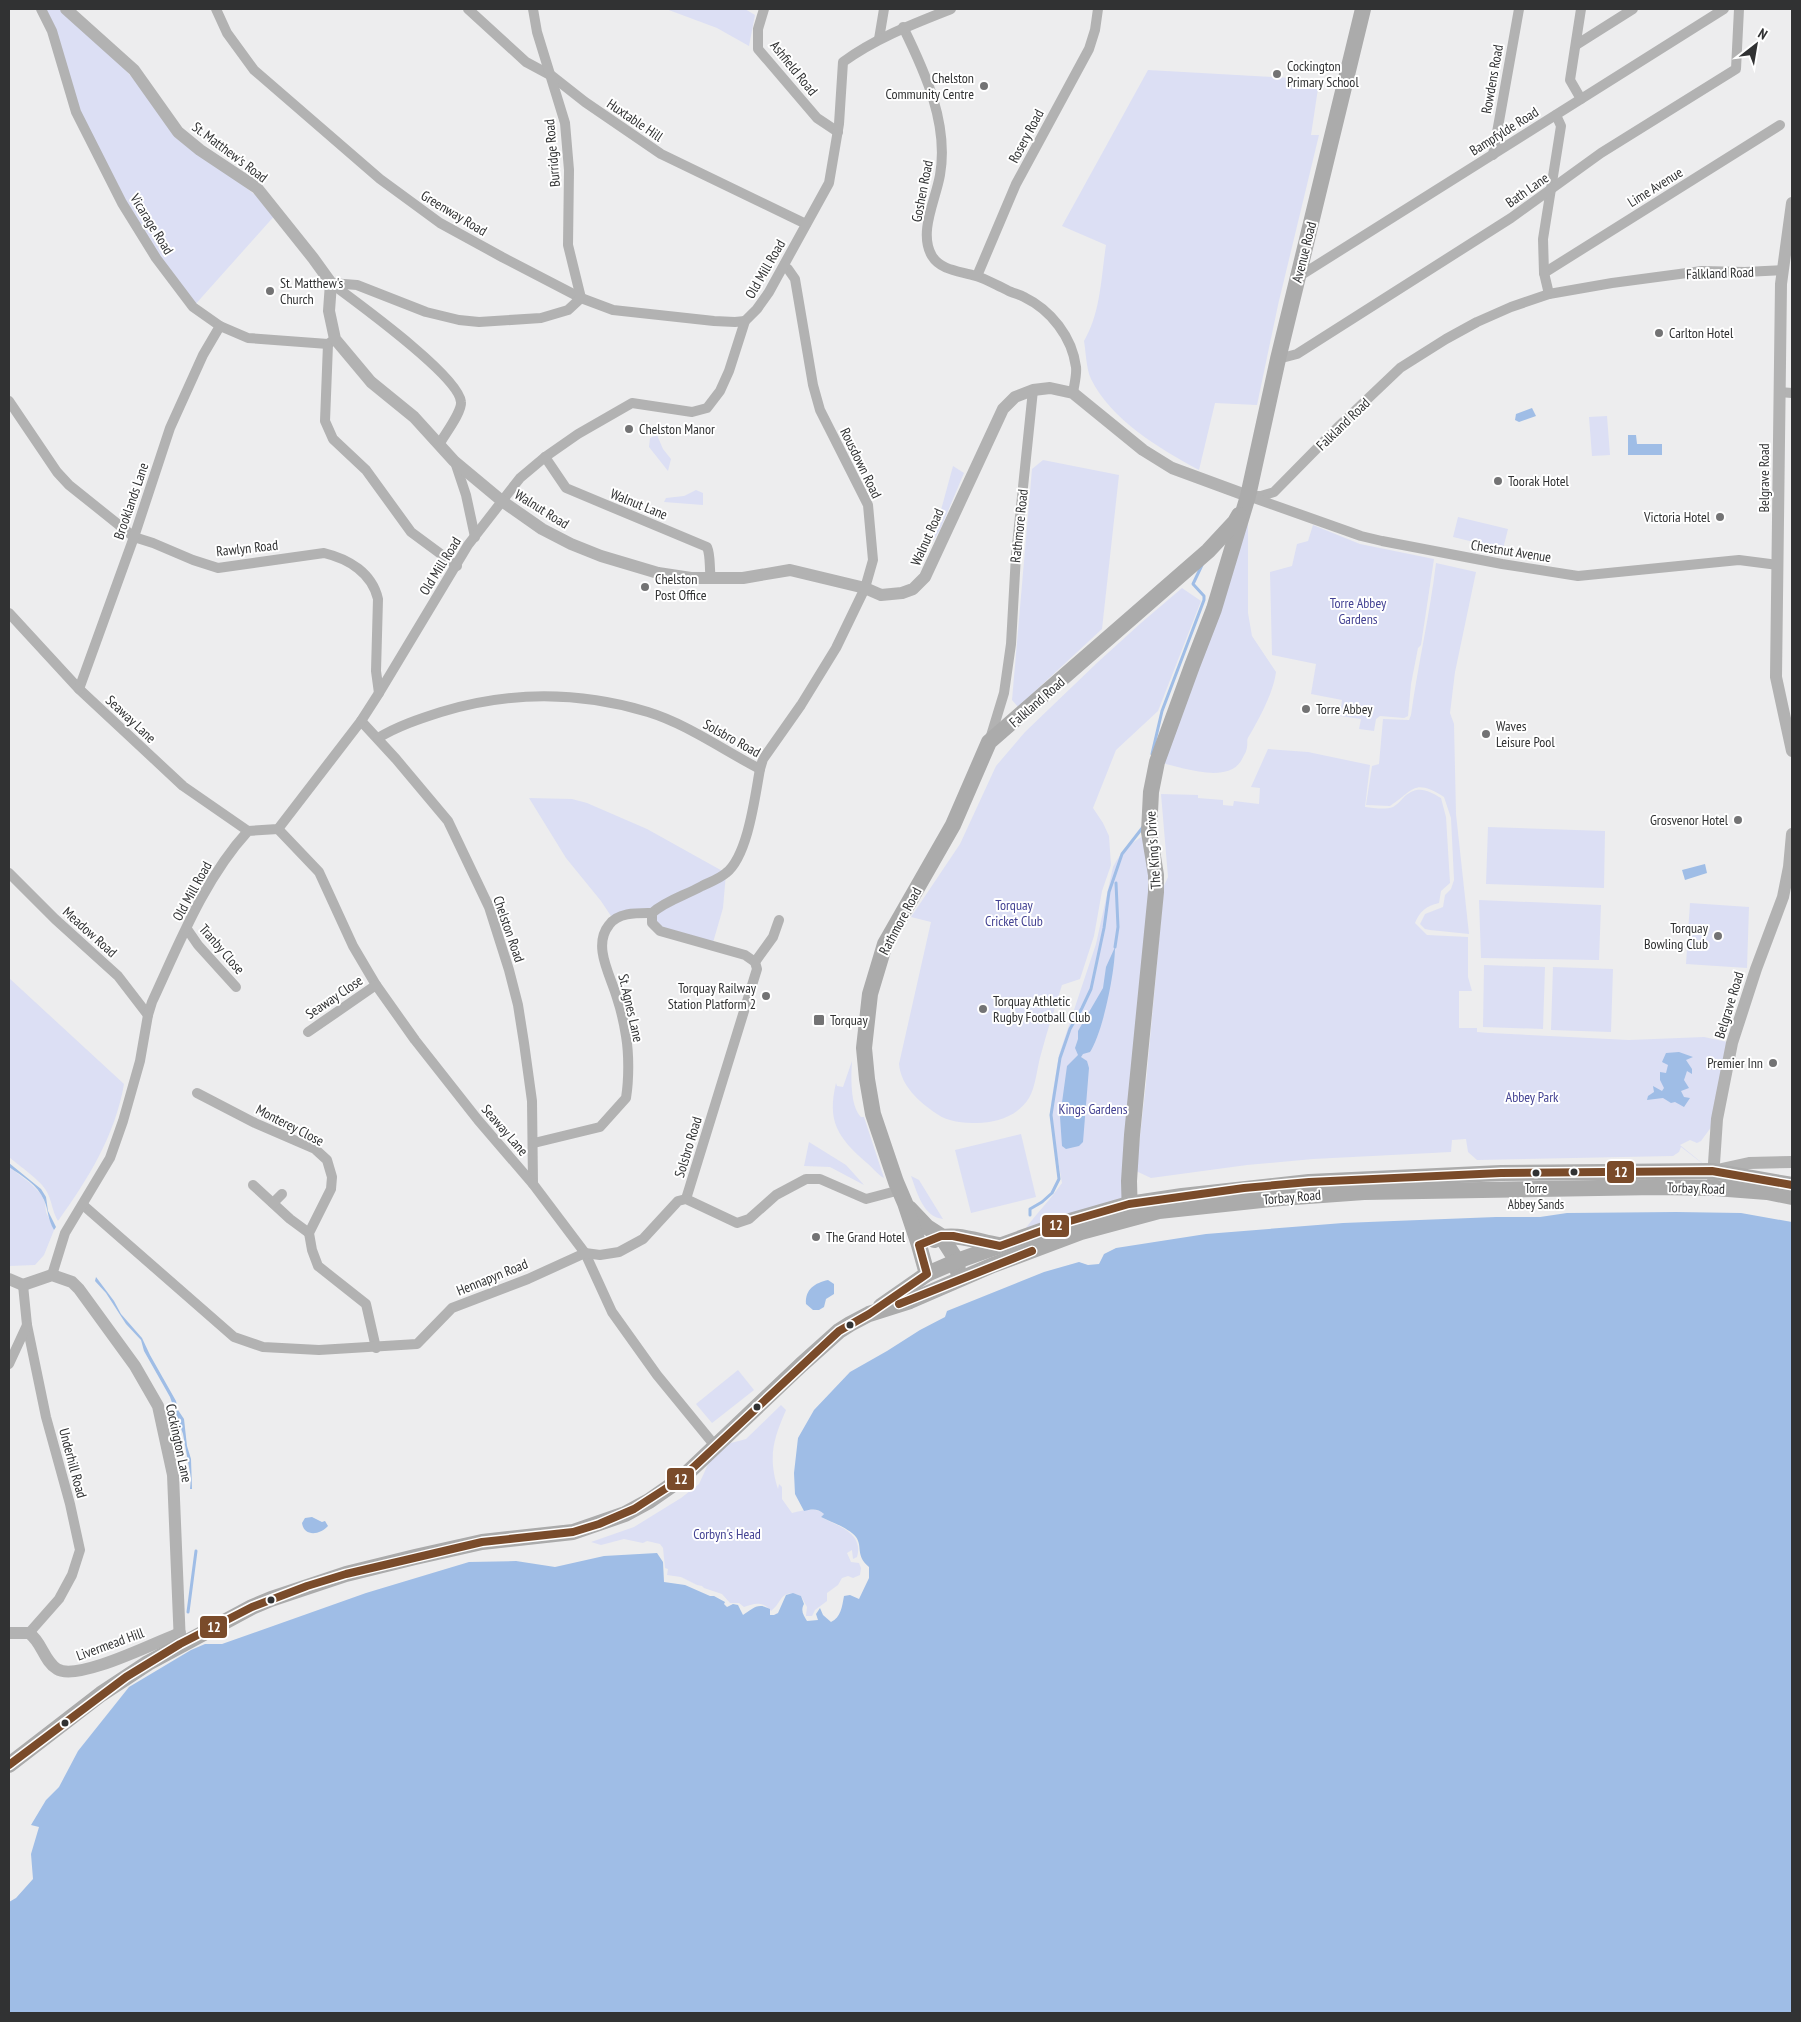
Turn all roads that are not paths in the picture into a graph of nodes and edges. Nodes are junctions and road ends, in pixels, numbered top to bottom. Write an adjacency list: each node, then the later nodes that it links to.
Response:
1 (41, 9): 37 (street, Vicarage Road)
2 (66, 9): 33 (street, St. Matthew's Road)
3 (216, 9): 35 (street, Greenway Road)
4 (468, 9): 19 (street, Huxtable Hill)
5 (533, 9): 19 (street, Burridge Road)
6 (764, 9): 23 (street, Ashfield Road)
7 (884, 9): 17 (street)
8 (951, 9): 16 (street, Old Mill Road)
9 (1098, 9): 31 (street, Rosery Road)
10 (1362, 9): 32 (main road, Avenue Road)
11 (1519, 9): 24 (street, Rowdens Road)
12 (1581, 9): 18 (street)
13 (1633, 9): 18 (street)
14 (1724, 9): 20 (street, Bampfylde Road)
15 (1740, 9): 25 (street, Bath Lane)
16 (903, 27): 17 (street, Old Mill Road); 31 (street, Goshen Road)
17 (879, 38): 23 (street, Old Mill Road)
18 (1576, 45): 20 (street)
19 (552, 76): 27 (street, Huxtable Hill); 35 (street, Burridge Road)
20 (1581, 99): 21 (street, Bampfylde Road)
21 (1556, 115): 24 (street, Bampfylde Road); 25 (street)
22 (1780, 125): 30 (street, Lime Avenue)
23 (838, 132): 27 (street, Old Mill Road)
24 (1493, 154): 32 (street, Bampfylde Road)
25 (1552, 190): 30 (street); 39 (street, Bath Lane)
26 (1792, 203): 29 (street, Belgrave Road)
27 (806, 224): 28 (street, Old Mill Road)
28 (784, 267): 36 (street, Old Mill Road); 54 (street, Rousdown Road)
29 (1787, 270): 34 (street, Falkland Road); 41 (street, Belgrave Road)
30 (1544, 272): 34 (street)
31 (977, 276): 42 (street)
32 (1298, 277): 39 (main road, Avenue Road)
33 (331, 283): 35 (street); 38 (street, Walnut Road); 44 (street)
34 (1549, 294): 47 (street, Falkland Road)
35 (581, 298): 36 (street, Greenway Road)
36 (745, 321): 45 (street, Old Mill Road)
37 (220, 326): 38 (street, Vicarage Road); 49 (street, Brooklands Lane)
38 (332, 342): 44 (street, Walnut Road); 52 (street)
39 (1278, 359): 47 (main road, Avenue Road)
40 (1033, 390): 42 (street, Walnut Road); 54 (street, Walnut Road); 57 (street, Rathmore Road)
41 (1786, 392): 51 (street, Belgrave Road)
42 (1073, 393): 47 (street, Walnut Road)
43 (9, 401): 49 (street, Rawlyn Road)
44 (440, 443): 46 (street, Walnut Road)
45 (545, 457): 48 (street, Old Mill Road); 53 (street, Walnut Lane)
46 (454, 461): 48 (street, Walnut Road); 50 (street, Walnut Road)
47 (1248, 496): 51 (street, Chestnut Avenue); 59 (main road, Falkland Road); 91 (main road, The King's Drive)
48 (502, 501): 50 (street, Old Mill Road); 53 (street, Walnut Road)
49 (134, 537): 56 (street, Brooklands Lane); 58 (street, Rawlyn Road)
50 (475, 537): 52 (street, Old Mill Road)
51 (1778, 565): 63 (street, Belgrave Road)
52 (457, 566): 58 (street, Old Mill Road)
53 (712, 579): 54 (street, Walnut Road)
54 (864, 588): 64 (street, Rousdown Road)
55 (9, 613): 56 (street, Seaway Lane)
56 (79, 689): 66 (street, Seaway Lane)
57 (1004, 693): 59 (street); 62 (street, Rathmore Road)
58 (379, 694): 60 (street, Old Mill Road)
59 (1018, 718): 62 (main road, Falkland Road)
60 (361, 721): 61 (street, Chelston Road); 65 (street, Old Mill Road)
61 (378, 738): 64 (street, Solsbro Road); 78 (street, Chelston Road)
62 (989, 742): 85 (main road, Rathmore Road)
63 (1792, 752)
64 (760, 769): 69 (street, Solsbro Road)
65 (278, 829): 66 (street); 73 (street, Seaway Lane)
66 (248, 831): 71 (street, Old Mill Road)
67 (1792, 834): 80 (street, Belgrave Road)
68 (9, 874): 75 (street, Meadow Road)
69 (652, 914): 72 (street); 78 (street, St. Agnes Lane)
70 (779, 920): 72 (street)
71 (187, 929): 74 (street, Tranby Close); 75 (street, Old Mill Road)
72 (756, 962): 88 (street, Solsbro Road)
73 (376, 985): 76 (street, Seaway Close); 81 (street, Seaway Lane)
74 (236, 987)
75 (148, 1015): 90 (street, Old Mill Road)
76 (308, 1032)
77 (197, 1093): 92 (street, Monterey Close)
78 (534, 1143): 81 (street, Chelston Road)
79 (1792, 1162): 80 (street)
80 (1712, 1171): 83 (main road, Torbay Road); 84 (street, Belgrave Road); 91 (main road, Torbay Road)
81 (533, 1184): 96 (street, Seaway Lane)
82 (253, 1185): 89 (street)
83 (1792, 1185)
84 (1715, 1188): 87 (main road, Torbay Road); 91 (main road, Torbay Road)
85 (900, 1192): 88 (street); 93 (main road); 94 (main road, Rathmore Road)
86 (282, 1194): 89 (street)
87 (1792, 1197)
88 (686, 1199): 96 (street, Hennapyn Road)
89 (273, 1203): 92 (street)
90 (83, 1205): 99 (street, Old Mill Road); 105 (street, Hennapyn Road)
91 (1129, 1211): 95 (main road, Torbay Road); 101 (main road, Torbay Road)
92 (309, 1233): 105 (street)
93 (941, 1236): 94 (main road); 95 (main road); 97 (main road)
94 (919, 1244): 98 (main road, Rathmore Road)
95 (1000, 1246): 97 (main road, Torbay Road)
96 (585, 1254): 105 (street, Hennapyn Road); 107 (street, Seaway Lane)
97 (957, 1261): 98 (main road, Torbay Road); 101 (main road)
98 (927, 1274): 101 (main road); 103 (main road, Torbay Road)
99 (52, 1275): 102 (street); 110 (street, Cockington Lane)
100 (9, 1280): 102 (street)
101 (959, 1280): 103 (main road, Torbay Road)
102 (22, 1286): 104 (street, Underhill Road)
103 (869, 1314): 107 (main road, Torbay Road)
104 (27, 1325): 106 (street); 109 (street, Underhill Road)
105 (376, 1348)
106 (9, 1364)
107 (716, 1447): 110 (main road, Torbay Road)
108 (9, 1633): 109 (street)
109 (33, 1637): 110 (street, Livermead Hill)
110 (180, 1639): 111 (main road, Torbay Road)
111 (9, 1765)

